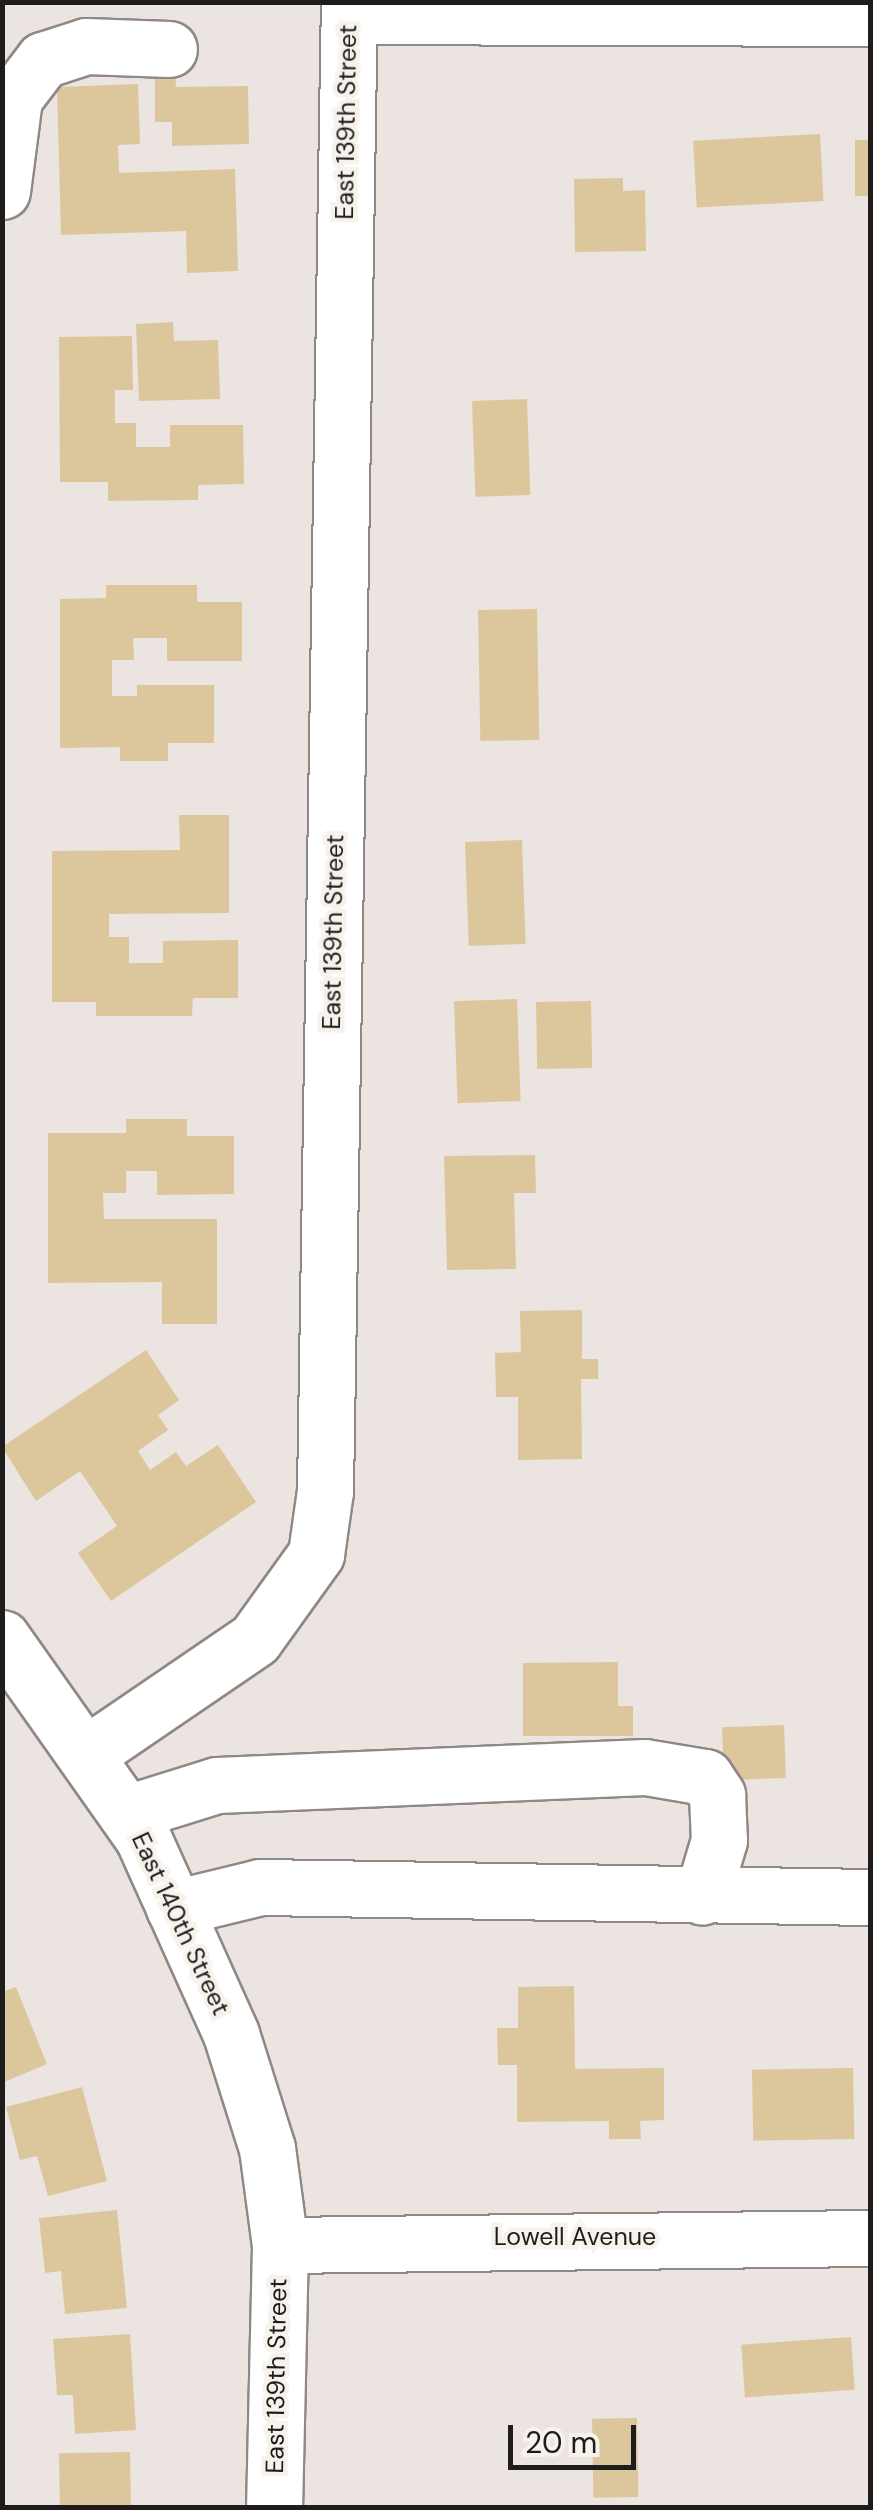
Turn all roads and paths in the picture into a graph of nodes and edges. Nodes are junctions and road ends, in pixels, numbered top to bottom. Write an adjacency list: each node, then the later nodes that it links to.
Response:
1 (349, 9): 2 (street); 6 (street, East 139th Street)
2 (870, 18)
3 (168, 49): 4 (street)
4 (2, 191)
5 (2, 1638): 6 (street, East 140th Street)
6 (88, 1753): 7 (street, East 140th Street)
7 (127, 1813): 9 (street); 10 (street, East 140th Street)
8 (870, 1897): 9 (street)
9 (702, 1898): 10 (street)
10 (174, 1908): 12 (street, East 140th Street)
11 (870, 2238): 12 (street, Lowell Avenue)
12 (280, 2245): 13 (street, East 139th Street)
13 (274, 2508)

